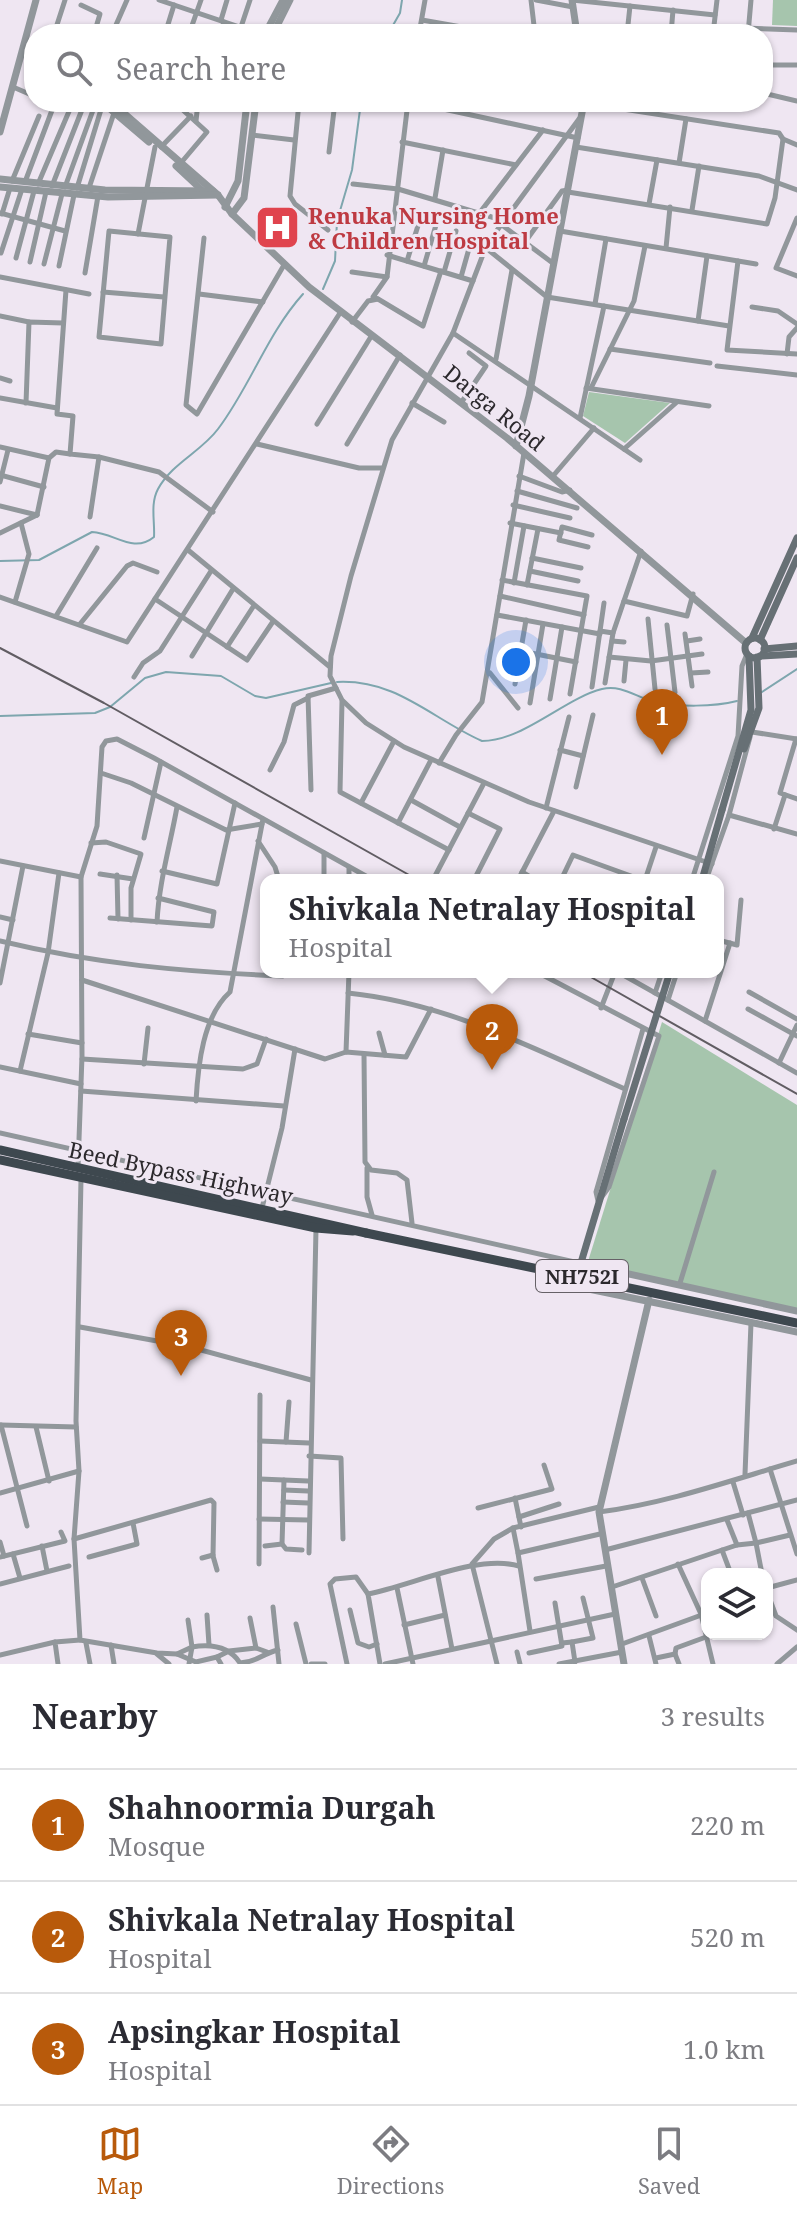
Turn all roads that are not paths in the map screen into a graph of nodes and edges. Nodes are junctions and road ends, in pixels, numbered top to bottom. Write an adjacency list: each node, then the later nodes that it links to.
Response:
1 (36, 0): 26 (street)
2 (65, 0): 27 (street)
3 (127, 0): 29 (street)
4 (159, 0): 18 (street)
5 (183, 0): 20 (street)
6 (201, 0): 22 (street)
7 (227, 0): 25 (street)
8 (250, 0): 34 (street)
9 (283, 0): 35 (street)
10 (290, 0): 36 (street)
11 (425, 0): 24 (street)
12 (533, 0): 16 (street); 39 (street)
13 (717, 0): 23 (street)
14 (751, 0): 44 (street)
15 (602, 2): 16 (street); 19 (street)
16 (573, 3): 40 (street)
17 (81, 5): 28 (street)
18 (174, 5): 20 (street); 30 (street)
19 (630, 6): 21 (street); 41 (street)
20 (181, 8): 22 (street)
21 (673, 10): 23 (street); 42 (street)
22 (197, 13): 25 (street); 31 (street)
23 (715, 15): 43 (street)
24 (422, 20): 37 (street); 38 (street)
25 (223, 21): 32 (street); 33 (street)
26 (32, 24)
27 (57, 24)
28 (97, 24)
29 (116, 24)
30 (168, 24)
31 (193, 24)
32 (222, 24)
33 (232, 24)
34 (242, 24)
35 (268, 24)
36 (278, 24)
37 (421, 24)
38 (445, 24)
39 (534, 24)
40 (576, 24)
41 (628, 24)
42 (672, 24)
43 (714, 24)
44 (749, 24)
45 (773, 30): 46 (street)
46 (797, 30)
47 (24, 49): 50 (street)
48 (773, 65): 49 (street)
49 (797, 65)
50 (13, 87): 51 (street); 76 (street)
51 (24, 92)
52 (773, 95): 53 (street)
53 (797, 101)
54 (52, 112): 97 (street)
55 (69, 112): 99 (street)
56 (81, 112): 100 (street)
57 (96, 112): 104 (street)
58 (97, 112): 106 (street)
59 (121, 112): 84 (street, Darga Road)
60 (186, 112): 72 (street)
61 (197, 112): 74 (street)
62 (249, 112): 77 (street)
63 (298, 112): 81 (street)
64 (334, 112): 87 (street)
65 (407, 112): 82 (street)
66 (457, 112): 75 (street)
67 (582, 112): 70 (street)
68 (641, 112): 73 (street)
69 (114, 113): 84 (street, Darga Road); 101 (street)
70 (582, 115): 78 (street); 79 (street)
71 (39, 116): 96 (street)
72 (191, 116): 74 (street); 84 (street)
73 (686, 119): 80 (street); 89 (street)
74 (196, 123): 90 (street)
75 (543, 130): 78 (street); 91 (street)
76 (0, 132)
77 (248, 135): 81 (street); 109 (street); 116 (street)
78 (568, 135): 79 (street); 122 (street)
79 (578, 138): 85 (street)
80 (783, 139): 83 (street); 94 (street)
81 (294, 140): 125 (street)
82 (402, 142): 86 (street); 102 (street)
83 (797, 145)
84 (158, 147): 90 (street, Darga Road); 107 (street); 109 (street, Darga Road)
85 (576, 147): 88 (street); 105 (street)
86 (443, 150): 91 (street); 110 (street)
87 (329, 152)
88 (657, 160): 89 (street); 111 (street)
89 (679, 163): 92 (street)
90 (180, 164): 109 (street, Darga Road)
91 (516, 165): 114 (street)
92 (699, 166): 94 (street); 113 (street)
93 (0, 179): 96 (street)
94 (776, 181): 103 (street); 113 (street)
95 (353, 184): 102 (street)
96 (11, 185): 97 (street); 98 (street); 115 (street)
97 (24, 186): 99 (street); 118 (street)
98 (0, 187)
99 (36, 188): 100 (street); 120 (street)
100 (49, 189): 104 (street); 121 (street)
101 (89, 189): 106 (street); 107 (street)
102 (398, 189): 110 (street); 138 (street)
103 (797, 190)
104 (63, 191): 106 (street); 124 (street)
105 (568, 191): 111 (street); 128 (street); 133 (street)
106 (76, 192): 108 (street); 126 (street)
107 (146, 194): 108 (street); 109 (street); 129 (street)
108 (98, 196): 153 (street)
109 (215, 197): 116 (street, Darga Road)
110 (435, 198): 114 (street)
111 (649, 204): 112 (street)
112 (670, 207): 113 (street); 136 (street)
113 (692, 210)
114 (481, 211): 122 (street)
115 (1, 213): 118 (street)
116 (232, 214): 147 (street, Darga Road)
117 (421, 216): 141 (street)
118 (14, 217): 120 (street); 137 (street)
119 (797, 218): 154 (street)
120 (25, 220): 121 (street); 140 (street)
121 (38, 223): 124 (street); 143 (street)
122 (503, 223): 133 (street); 135 (street)
123 (436, 225): 149 (street)
124 (53, 227): 126 (street); 144 (street)
125 (328, 230)
126 (65, 231): 148 (street)
127 (456, 231): 151 (street)
128 (560, 231): 132 (street); 145 (street)
129 (138, 234): 160 (street); 163 (street)
130 (204, 238): 162 (street)
131 (472, 238): 157 (street)
132 (606, 239): 134 (street); 167 (street)
133 (525, 242): 145 (street)
134 (645, 246): 136 (street); 170 (street)
135 (486, 248): 150 (street); 158 (street)
136 (666, 248): 139 (street)
137 (1, 253)
138 (387, 255): 141 (street); 156 (street)
139 (707, 256): 142 (street); 173 (street)
140 (16, 258)
141 (407, 261): 149 (street)
142 (738, 261): 146 (street); 177 (street)
143 (30, 262)
144 (44, 264)
145 (554, 264): 164 (street)
146 (756, 264)
147 (284, 265): 166 (street); 171 (street, Darga Road)
148 (59, 266)
149 (424, 266): 151 (street)
150 (513, 269): 164 (street); 186 (street)
151 (443, 271): 157 (street); 165 (street)
152 (352, 272): 156 (street)
153 (85, 273)
154 (797, 276)
155 (0, 277): 159 (street)
156 (387, 277): 165 (street)
157 (461, 277): 158 (street)
158 (473, 281): 179 (street)
159 (66, 290): 161 (street); 176 (street)
160 (103, 292): 163 (street); 163 (street)
161 (89, 294)
162 (199, 294): 166 (street); 166 (street)
163 (164, 297)
164 (547, 297): 167 (street); 193 (street)
165 (378, 299): 175 (street)
166 (263, 302)
167 (595, 304): 168 (street)
168 (604, 306): 170 (street); 194 (street)
169 (752, 307): 178 (street)
170 (629, 310): 173 (street); 181 (street)
171 (340, 313): 175 (street, Darga Road); 206 (street)
172 (0, 316): 174 (street)
173 (698, 321): 177 (street)
174 (29, 322): 176 (street); 197 (street)
175 (352, 322): 180 (street, Darga Road)
176 (63, 323): 201 (street)
177 (729, 326): 184 (street)
178 (797, 326): 184 (street)
179 (453, 333): 186 (street); 191 (street)
180 (372, 335): 183 (street, Darga Road); 204 (street)
181 (610, 349): 187 (street); 194 (street)
182 (469, 353): 199 (street)
183 (401, 354): 191 (street, Darga Road); 207 (street)
184 (787, 354): 185 (street)
185 (797, 354)
186 (496, 359): 193 (street)
187 (710, 363)
188 (717, 366): 189 (street)
189 (797, 375)
190 (0, 378): 192 (street)
191 (430, 378): 198 (street); 199 (street, Darga Road)
192 (10, 381)
193 (531, 386): 202 (street); 208 (street)
194 (588, 388): 196 (street); 202 (street)
195 (0, 398): 197 (street)
196 (677, 402): 200 (street); 210 (street)
197 (26, 403): 201 (street)
198 (412, 403): 203 (street); 217 (street)
199 (461, 403): 208 (street, Darga Road)
200 (709, 406)
201 (57, 408): 213 (street)
202 (579, 418): 205 (street)
203 (444, 422)
204 (317, 424)
205 (594, 428): 210 (street); 219 (street)
206 (257, 444): 217 (street); 228 (street)
207 (347, 444)
208 (516, 446): 212 (street, Darga Road)
209 (0, 447): 211 (street)
210 (624, 449): 216 (street)
211 (8, 450): 215 (street); 220 (street)
212 (524, 453): 218 (street); 219 (street, Darga Road)
213 (70, 454): 214 (street); 215 (street)
214 (99, 457): 228 (street); 230 (street)
215 (49, 458): 221 (street)
216 (640, 460)
217 (382, 468): 296 (street)
218 (519, 476): 222 (street); 223 (street)
219 (553, 476): 222 (street, Darga Road)
220 (0, 477): 221 (street)
221 (44, 487): 229 (street)
222 (570, 490): 224 (street, Darga Road)
223 (517, 491): 225 (street); 227 (street)
224 (583, 501): 227 (street); 243 (street, Darga Road)
225 (513, 505): 231 (street); 233 (street)
226 (0, 506): 229 (street)
227 (577, 508): 231 (street)
228 (213, 512): 242 (street)
229 (37, 515): 232 (street)
230 (90, 517)
231 (570, 518): 236 (street)
232 (21, 523): 237 (street); 260 (street)
233 (510, 523): 234 (street); 250 (street)
234 (524, 526): 235 (street); 252 (street)
235 (538, 529): 236 (street); 244 (street)
236 (563, 530): 238 (street); 240 (street)
237 (0, 533)
238 (592, 535)
239 (797, 538): 279 (main road)
240 (588, 547)
241 (97, 548): 265 (street)
242 (188, 550): 247 (street); 258 (street)
243 (642, 550): 255 (street, Darga Road); 259 (street)
244 (532, 558): 246 (street); 248 (street)
245 (797, 558): 279 (main road)
246 (581, 568)
247 (211, 571): 254 (street); 266 (street)
248 (530, 571): 251 (street); 253 (street)
249 (157, 572): 271 (street)
250 (502, 580): 252 (street); 256 (street)
251 (578, 581)
252 (514, 583): 253 (street)
253 (527, 585): 264 (street)
254 (233, 589): 262 (street); 276 (street)
255 (693, 594): 259 (street); 279 (street, Darga Road)
256 (500, 596): 263 (street); 264 (street)
257 (0, 597): 260 (street)
258 (155, 599): 266 (street); 271 (street)
259 (624, 601): 277 (street)
260 (15, 602): 265 (street)
261 (604, 603): 275 (street)
262 (253, 607): 269 (street); 282 (street)
263 (497, 615): 268 (street); 297 (street)
264 (584, 615): 274 (street)
265 (56, 616): 271 (street)
266 (182, 617): 276 (street); 300 (street)
267 (648, 619): 294 (street)
268 (526, 620): 270 (street); 283 (street)
269 (272, 623): 282 (street); 296 (street)
270 (543, 624): 273 (street); 287 (street)
271 (80, 625)
272 (667, 625): 291 (street)
273 (562, 627): 274 (street); 292 (street)
274 (581, 631): 275 (street); 295 (street)
275 (600, 632): 277 (street); 306 (street)
276 (206, 633): 282 (street); 288 (street)
277 (613, 637): 280 (street); 290 (street)
278 (700, 639): 289 (street)
279 (753, 640): 285 (main road); 285 (main road)
280 (624, 642)
281 (797, 646): 285 (main road)
282 (227, 647)
283 (521, 651): 287 (street); 303 (street)
284 (702, 654): 289 (street)
285 (756, 654): 286 (main road); 317 (main road); 336 (main road); 354 (street)
286 (797, 654)
287 (538, 655): 292 (street); 313 (street)
288 (192, 656)
289 (689, 656): 291 (street); 299 (street)
290 (609, 657): 293 (street); 302 (street)
291 (671, 658): 294 (street); 308 (street)
292 (557, 659): 295 (street); 311 (street)
293 (626, 660): 294 (street); 301 (street)
294 (651, 661): 307 (street)
295 (576, 662): 309 (street)
296 (330, 667): 305 (street)
297 (490, 672): 314 (street); 324 (street)
298 (708, 672): 299 (street)
299 (691, 673): 304 (street)
300 (134, 677)
301 (624, 681)
302 (605, 683)
303 (515, 684)
304 (692, 686)
305 (336, 687): 310 (street); 312 (street)
306 (592, 687)
307 (655, 689)
308 (675, 692)
309 (570, 694)
310 (308, 698): 325 (street); 329 (street)
311 (550, 699)
312 (342, 700): 319 (street); 335 (street)
313 (530, 703)
314 (518, 708)
315 (593, 715): 321 (street)
316 (569, 717): 320 (street)
317 (749, 737): 318 (street); 336 (main road); 341 (street)
318 (797, 739): 331 (street)
319 (394, 741): 322 (street); 335 (street)
320 (560, 750): 321 (street); 338 (street)
321 (583, 756): 328 (street)
322 (431, 760): 324 (street); 333 (street)
323 (161, 762): 326 (street); 330 (street); 334 (street)
324 (439, 763): 327 (street)
325 (270, 770)
326 (101, 773): 330 (street); 350 (street)
327 (484, 783): 338 (street); 340 (street)
328 (576, 787)
329 (311, 790)
330 (154, 795): 337 (street); 348 (street)
331 (785, 795): 332 (street); 345 (street)
332 (797, 799)
333 (411, 800): 343 (street); 344 (street)
334 (235, 803): 342 (street); 346 (street)
335 (361, 803): 343 (street)
336 (724, 803): 374 (main road, bridge)
337 (177, 807): 346 (street); 359 (street)
338 (546, 808): 339 (street)
339 (554, 811): 351 (street); 360 (street)
340 (468, 813): 344 (street); 368 (street)
341 (729, 815): 345 (street); 356 (street)
342 (262, 822): 346 (street); 349 (street); 353 (street)
343 (398, 823): 352 (street)
344 (460, 827): 352 (street)
345 (774, 829): 347 (street)
346 (226, 830): 359 (street)
347 (797, 834)
348 (144, 838)
349 (258, 840): 363 (street); 393 (street)
350 (90, 843): 377 (street); 378 (street)
351 (656, 846): 354 (street); 372 (street)
352 (449, 850): 367 (street)
353 (324, 852): 358 (street); 364 (street)
354 (699, 860): 356 (street); 373 (street)
355 (0, 861): 357 (street)
356 (712, 864): 375 (street)
357 (23, 866): 361 (street); 382 (street)
358 (349, 866): 365 (street); 366 (street)
359 (162, 871): 379 (street)
360 (522, 872): 369 (street)
361 (59, 873): 377 (street); 389 (street)
362 (100, 874): 376 (street)
363 (277, 874)
364 (324, 874)
365 (349, 874)
366 (363, 874)
367 (436, 874)
368 (477, 874)
369 (525, 874)
370 (564, 874): 371 (street)
371 (627, 874)
372 (646, 874)
373 (694, 874)
374 (706, 874)
375 (707, 874)
376 (117, 875): 378 (street); 383 (street)
377 (81, 877): 392 (street)
378 (133, 879): 383 (street)
379 (158, 898): 384 (street); 384 (street)
380 (741, 900): 388 (street)
381 (0, 917): 382 (street)
382 (13, 920): 387 (street)
383 (131, 920): 384 (street)
384 (157, 922)
385 (0, 941): 387 (street)
386 (724, 942): 388 (street)
387 (8, 943): 389 (street); 391 (street)
388 (730, 943): 390 (street)
389 (48, 953): 392 (street); 419 (street)
390 (724, 953)
391 (2, 961): 404 (street)
392 (82, 961): 393 (street); 403 (street)
393 (233, 974): 394 (street); 413 (street)
394 (260, 975)
395 (349, 978): 406 (street)
396 (548, 978): 409 (street)
397 (614, 978): 409 (street)
398 (627, 978): 407 (street)
399 (660, 978): 407 (street)
400 (668, 978): 446 (main road, bridge)
401 (675, 978): 408 (street)
402 (716, 978): 414 (street)
403 (82, 980): 413 (street); 422 (street)
404 (0, 983)
405 (749, 992): 412 (street)
406 (348, 993): 410 (street); 424 (street)
407 (655, 993): 408 (street)
408 (668, 1000): 414 (street)
409 (601, 1008): 417 (street)
410 (431, 1009): 426 (street); 435 (street)
411 (748, 1009): 420 (street)
412 (797, 1019)
413 (212, 1021): 421 (street); 431 (street)
414 (705, 1021): 428 (street)
415 (797, 1025): 420 (street)
416 (148, 1028): 429 (street)
417 (643, 1029): 435 (street); 446 (street)
418 (379, 1033): 426 (street)
419 (28, 1034): 422 (street); 432 (street)
420 (796, 1035): 428 (street)
421 (266, 1039): 423 (street); 431 (street)
422 (82, 1043): 427 (street)
423 (295, 1049): 424 (street); 437 (street)
424 (346, 1052): 425 (street)
425 (364, 1054): 426 (street); 442 (street)
426 (385, 1055)
427 (82, 1059): 429 (street); 434 (street)
428 (779, 1063): 433 (street)
429 (144, 1064): 431 (street)
430 (0, 1067): 432 (street)
431 (198, 1068): 436 (street)
432 (20, 1071): 434 (street)
433 (797, 1073)
434 (81, 1088): 436 (street); 440 (street)
435 (625, 1089): 446 (street)
436 (196, 1101): 437 (street)
437 (284, 1106): 445 (street)
438 (0, 1133): 440 (street)
439 (0, 1150): 444 (highway, Beed Bypass Highway / NH752I)
440 (78, 1151): 444 (street); 445 (street)
441 (0, 1160): 444 (highway, Beed Bypass Highway / NH752I)
442 (367, 1167): 448 (street); 449 (street)
443 (714, 1172): 453 (street)
444 (79, 1173): 447 (highway, Beed Bypass Highway / NH752I); 450 (highway, Beed Bypass Highway / NH752I); 459 (street)
445 (266, 1193): 447 (street); 448 (street)
446 (598, 1201): 452 (main road)
447 (262, 1209): 451 (highway, Beed Bypass Highway / NH752I)
448 (372, 1215): 449 (street)
449 (412, 1223): 452 (street)
450 (316, 1228): 451 (highway, Beed Bypass Highway / NH752I); 461 (street)
451 (353, 1231): 458 (highway, Beed Bypass Highway / NH752I, bridge)
452 (579, 1263): 453 (street); 454 (main road)
453 (680, 1283): 456 (street)
454 (574, 1286): 455 (street)
455 (649, 1300): 457 (street); 492 (street)
456 (797, 1311)
457 (751, 1322): 460 (street); 475 (street)
458 (797, 1323)
459 (80, 1327): 461 (street); 466 (street)
460 (797, 1332)
461 (311, 1380): 469 (street)
462 (260, 1395): 467 (street)
463 (289, 1402): 468 (street)
464 (0, 1425): 465 (street); 481 (street)
465 (36, 1426): 466 (street); 478 (street)
466 (76, 1427): 474 (street)
467 (260, 1441): 468 (street); 476 (street)
468 (286, 1442): 469 (street)
469 (309, 1443): 470 (street)
470 (309, 1456): 479 (street); 507 (street)
471 (797, 1461): 473 (street)
472 (544, 1465): 485 (street)
473 (770, 1469): 475 (street); 489 (street)
474 (79, 1471): 478 (street); 506 (street)
475 (745, 1474): 480 (street)
476 (260, 1479): 477 (street); 495 (street)
477 (284, 1480): 479 (street); 482 (street)
478 (49, 1481): 481 (street)
479 (308, 1481): 483 (street)
480 (733, 1482): 492 (street); 493 (street)
481 (17, 1489): 484 (street); 500 (street)
482 (284, 1490): 483 (street); 487 (street)
483 (308, 1491): 488 (street)
484 (0, 1493)
485 (515, 1498): 491 (street); 494 (street)
486 (797, 1500): 489 (street)
487 (283, 1502): 488 (street); 496 (street)
488 (308, 1503): 497 (street)
489 (780, 1503): 493 (street); 505 (street)
490 (559, 1504): 494 (street)
491 (478, 1508)
492 (600, 1509): 501 (street); 504 (street)
493 (746, 1514): 498 (street); 509 (street)
494 (519, 1517): 501 (street)
495 (259, 1519): 496 (street); 525 (street)
496 (283, 1520): 497 (street); 510 (street)
497 (308, 1520): 517 (street)
498 (727, 1520): 511 (street); 515 (street)
499 (133, 1523): 506 (street); 521 (street); 523 (street)
500 (27, 1526)
501 (521, 1527): 502 (street)
502 (513, 1528): 518 (street); 526 (street)
503 (61, 1532): 512 (street)
504 (600, 1534): 515 (street); 518 (street)
505 (791, 1535): 509 (street); 520 (street)
506 (74, 1539): 569 (street)
507 (343, 1539)
508 (0, 1542): 522 (street)
509 (756, 1543): 511 (street); 532 (street)
510 (282, 1544): 513 (street); 514 (street)
511 (737, 1545): 516 (street)
512 (42, 1546): 519 (street); 534 (street)
513 (265, 1546)
514 (302, 1550)
515 (604, 1550): 530 (street)
516 (722, 1550): 527 (street); 531 (street)
517 (309, 1553)
518 (518, 1553): 529 (street)
519 (13, 1554): 522 (street); 536 (street)
520 (797, 1554)
521 (213, 1555): 524 (street); 533 (street)
522 (2, 1556)
523 (89, 1557)
524 (202, 1558)
525 (259, 1564)
526 (472, 1564): 529 (street); 535 (street); 566 (street)
527 (678, 1564): 537 (street); 549 (street)
528 (69, 1566): 534 (street)
529 (519, 1566): 563 (street)
530 (606, 1566): 538 (street); 541 (street)
531 (729, 1568)
532 (761, 1568)
533 (217, 1570)
534 (47, 1571): 536 (street)
535 (438, 1577): 542 (street); 553 (street)
536 (20, 1578): 540 (street)
537 (642, 1578): 541 (street); 555 (street)
538 (536, 1579)
539 (797, 1580): 543 (street)
540 (0, 1584)
541 (611, 1587): 551 (street)
542 (397, 1588): 544 (street); 560 (street)
543 (773, 1591)
544 (368, 1594): 572 (street); 605 (street)
545 (583, 1598): 558 (street)
546 (555, 1603): 561 (street)
547 (773, 1606): 562 (street)
548 (273, 1607): 580 (street)
549 (701, 1608)
550 (350, 1610): 572 (street)
551 (615, 1614): 558 (street); 578 (street)
552 (207, 1615): 574 (street)
553 (445, 1615): 560 (street); 579 (street)
554 (701, 1615): 564 (street)
555 (656, 1616)
556 (250, 1618): 577 (street)
557 (188, 1620): 575 (street)
558 (589, 1621): 561 (street); 570 (street)
559 (296, 1624): 603 (street)
560 (404, 1625): 590 (street)
561 (559, 1627): 563 (street); 571 (street)
562 (797, 1630)
563 (530, 1631): 566 (street)
564 (649, 1636): 578 (street); 591 (street)
565 (701, 1639): 587 (street)
566 (491, 1640): 579 (street); 607 (street)
567 (707, 1640): 595 (street)
568 (55, 1642): 569 (street); 588 (street); 596 (street)
569 (83, 1642): 573 (street); 597 (street)
570 (572, 1642): 571 (street); 592 (street)
571 (562, 1643): 585 (street)
572 (377, 1644): 606 (street)
573 (111, 1645): 584 (street); 598 (street)
574 (209, 1645): 575 (street); 581 (street)
575 (192, 1647): 586 (street); 593 (street)
576 (797, 1647): 613 (street)
577 (256, 1648): 581 (street); 582 (street)
578 (622, 1648): 592 (street); 610 (street)
579 (452, 1649): 590 (street)
580 (278, 1650): 582 (street); 602 (street)
581 (229, 1651): 589 (street); 601 (street)
582 (267, 1652): 594 (street)
583 (517, 1652): 608 (street)
584 (157, 1653): 586 (street); 599 (street)
585 (529, 1653)
586 (177, 1654): 593 (street)
587 (675, 1654): 591 (street); 611 (street)
588 (0, 1655)
589 (217, 1657): 593 (street); 600 (street)
590 (412, 1661): 606 (street)
591 (656, 1661)
592 (575, 1662): 609 (street)
593 (193, 1663)
594 (257, 1663): 601 (street)
595 (713, 1663): 612 (street)
596 (58, 1664)
597 (90, 1664)
598 (114, 1664)
599 (169, 1664)
600 (221, 1664)
601 (240, 1664)
602 (279, 1664)
603 (309, 1664): 604 (street)
604 (325, 1664)
605 (347, 1664)
606 (382, 1664)
607 (497, 1664)
608 (520, 1664)
609 (559, 1664)
610 (624, 1664)
611 (679, 1664)
612 (703, 1664)
613 (778, 1664)

